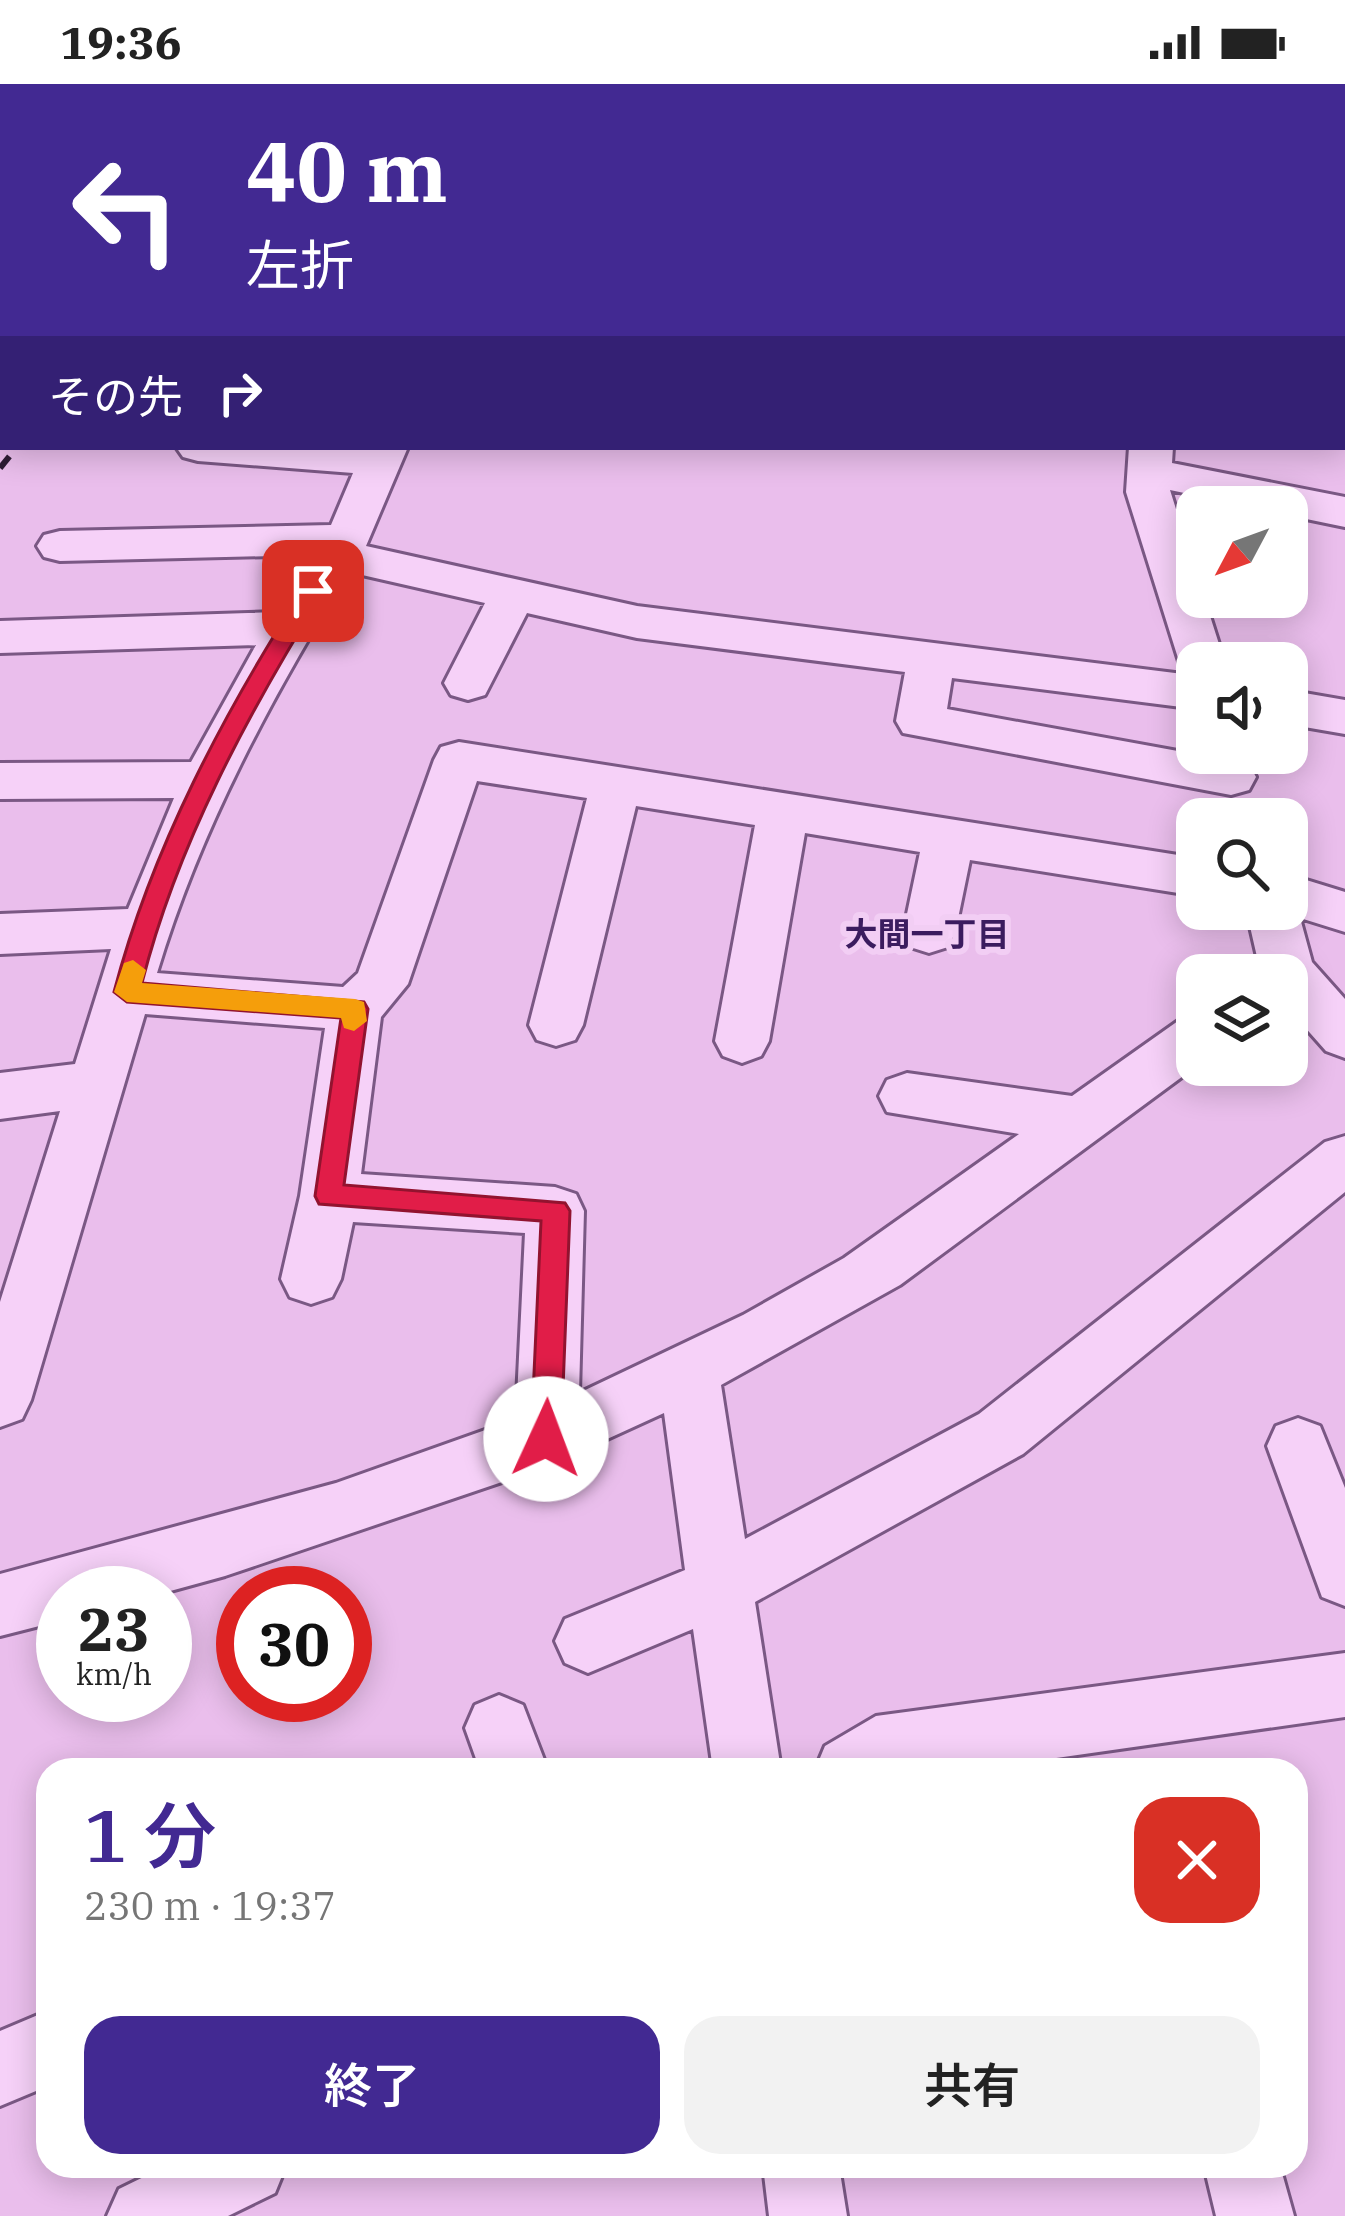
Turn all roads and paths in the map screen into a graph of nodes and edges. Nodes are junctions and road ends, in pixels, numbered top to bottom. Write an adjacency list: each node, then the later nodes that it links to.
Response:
1 (277, 450): 2 (street)
2 (383, 454): 6 (street)
3 (1150, 460): 4 (street); 10 (street)
4 (1345, 512)
5 (60, 546): 6 (street)
6 (342, 546): 7 (street); 8 (street)
7 (513, 594): 11 (street); 12 (street)
8 (289, 628): 9 (street); 16 (street)
9 (0, 637)
10 (1194, 642)
11 (932, 659): 13 (street); 18 (street)
12 (468, 682)
13 (1176, 689)
14 (1308, 711): 15 (street)
15 (1345, 717)
16 (207, 780): 17 (street); 25 (street)
17 (0, 782)
18 (1234, 783)
19 (616, 785): 20 (street); 30 (street); 31 (street)
20 (783, 813): 21 (street); 33 (street)
21 (948, 839): 22 (street); 26 (street)
22 (1176, 875)
23 (1308, 901): 24 (street)
24 (1345, 912)
25 (146, 928): 27 (street); 28 (street)
26 (928, 933)
27 (0, 934)
28 (127, 992): 30 (street); 35 (street)
29 (1308, 998): 32 (street)
30 (355, 1009): 40 (street)
31 (556, 1025)
32 (1345, 1036)
33 (742, 1041)
34 (1176, 1051): 38 (street)
35 (96, 1084): 36 (street); 42 (street)
36 (0, 1096)
37 (907, 1096): 38 (street)
38 (1081, 1120): 43 (street)
39 (1345, 1159): 48 (street)
40 (329, 1196): 41 (street); 45 (street)
41 (311, 1279)
42 (9, 1335): 44 (street)
43 (689, 1372): 45 (street); 48 (street)
44 (0, 1400)
45 (546, 1439): 49 (street)
46 (1298, 1446): 47 (street)
47 (1345, 1576)
48 (722, 1586): 50 (street); 52 (street)
49 (0, 1604)
50 (588, 1641)
51 (1345, 1684): 53 (street)
52 (745, 1758)
53 (865, 1758)
54 (224, 2178): 57 (street)
55 (803, 2178): 58 (street)
56 (1245, 2178): 59 (street)
57 (146, 2216)
58 (808, 2216)
59 (1255, 2216)

